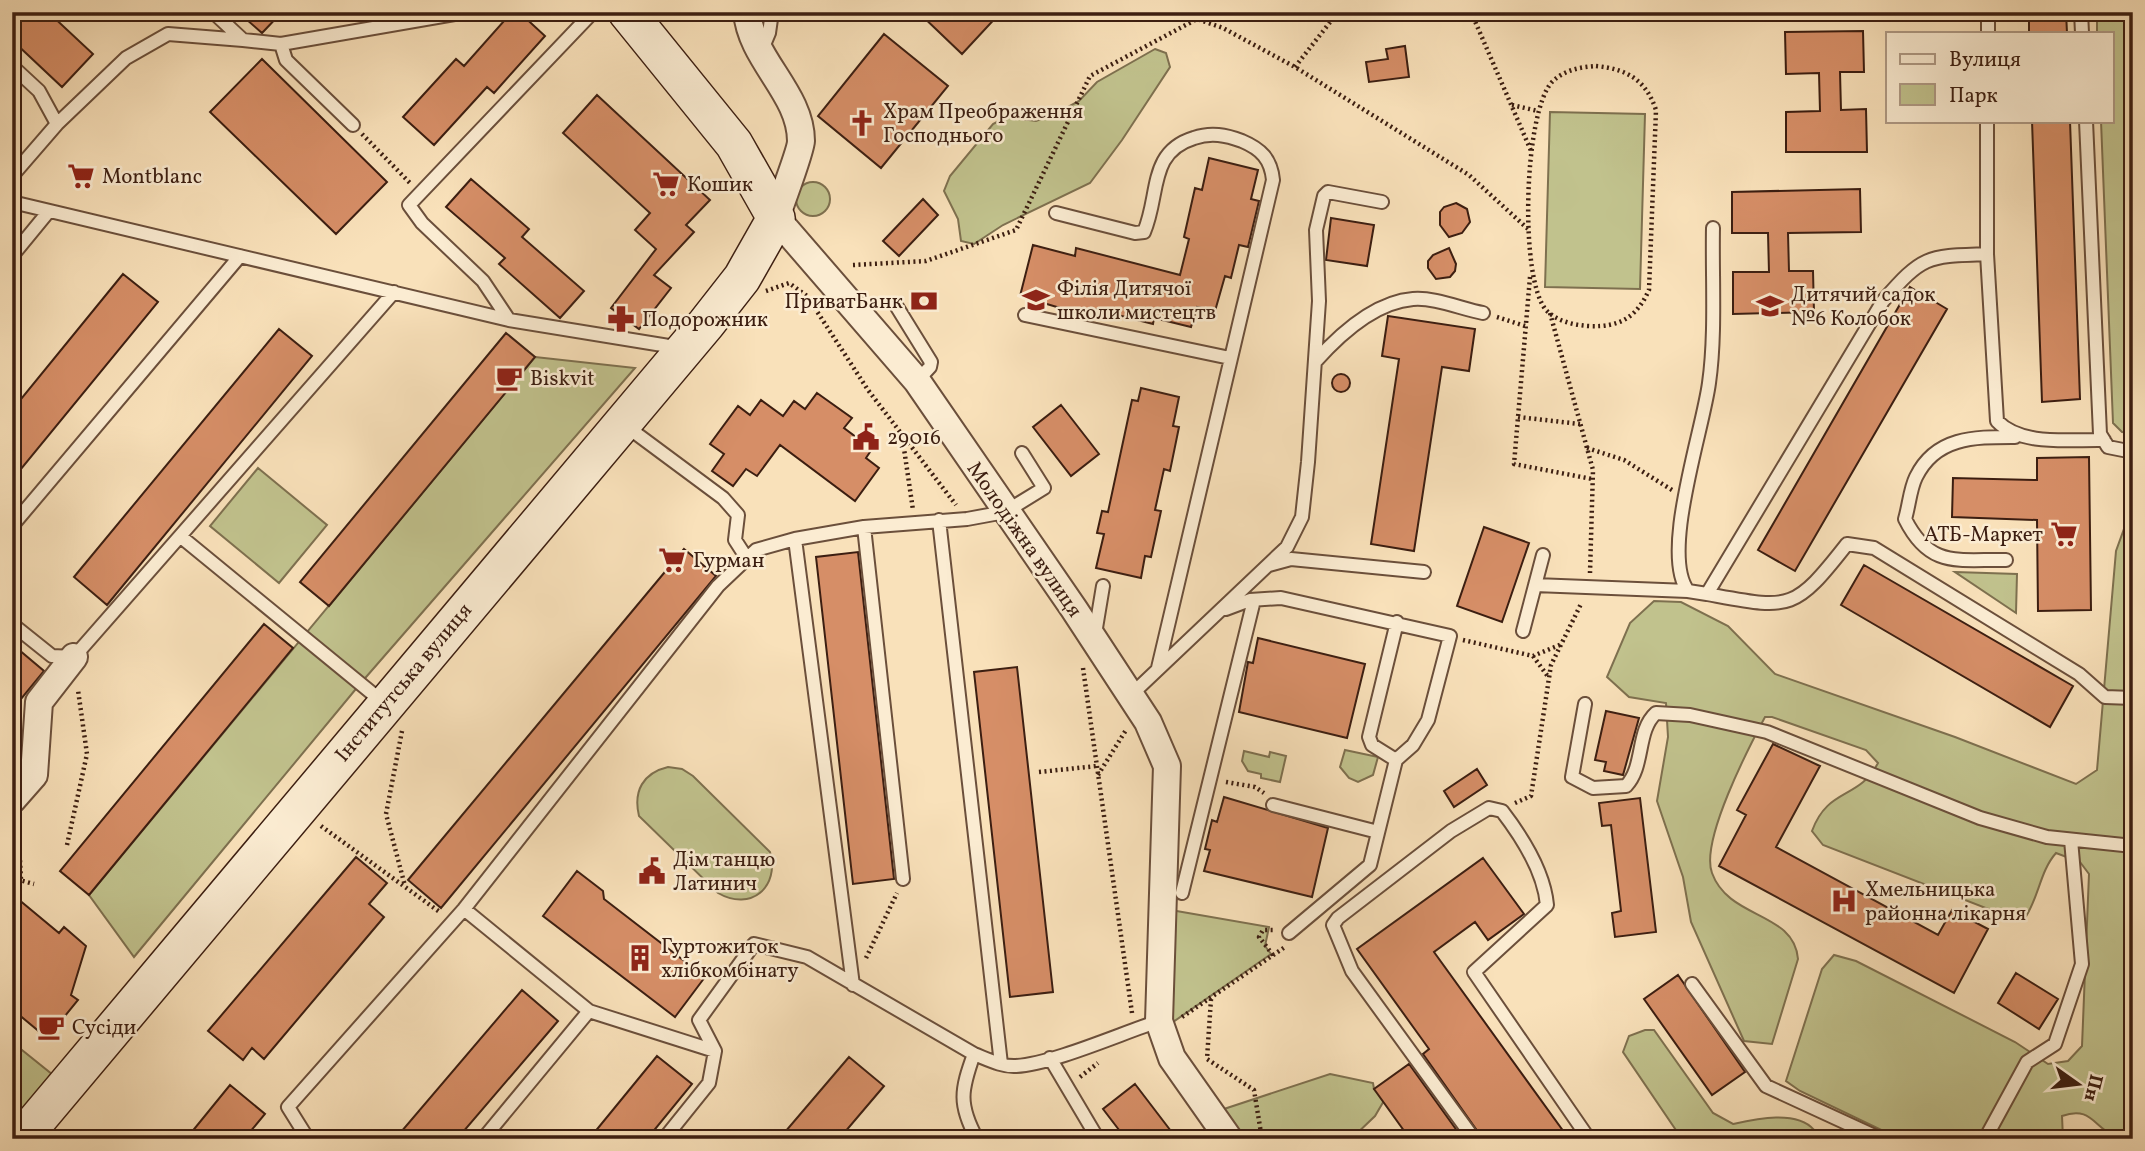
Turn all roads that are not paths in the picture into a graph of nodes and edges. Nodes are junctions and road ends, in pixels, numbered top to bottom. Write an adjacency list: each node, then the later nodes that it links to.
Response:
1 (213, 12): 11 (lane)
2 (466, 12): 12 (lane)
3 (593, 12): 33 (lane)
4 (627, 12): 24 (street, Молодіжна вулиця)
5 (747, 12): 13 (street)
6 (772, 12): 13 (lane)
7 (1988, 12): 9 (lane)
8 (2081, 12): 10 (lane)
9 (1988, 32)
10 (2082, 32)
11 (243, 40): 12 (lane); 17 (lane)
12 (281, 44): 18 (lane)
13 (760, 55): 24 (street)
14 (12, 66): 17 (lane)
15 (1987, 122): 26 (lane)
16 (2086, 122): 40 (lane)
17 (57, 124): 19 (lane)
18 (353, 125)
19 (12, 176)
20 (12, 202): 22 (lane)
21 (1382, 202): 36 (lane)
22 (50, 211): 27 (lane); 28 (lane)
23 (1056, 213): 35 (lane)
24 (776, 218): 34 (street, Інститутська вулиця); 37 (street, Молодіжна вулиця)
25 (1713, 228): 56 (lane)
26 (1987, 254): 39 (lane); 57 (lane)
27 (12, 256)
28 (240, 256): 29 (lane); 45 (lane)
29 (394, 292): 33 (lane); 47 (lane)
30 (897, 307): 37 (lane)
31 (1483, 313): 36 (lane)
32 (1025, 315): 35 (lane)
33 (509, 320): 34 (lane)
34 (685, 349): 38 (street, Інститутська вулиця)
35 (1230, 358): 65 (lane)
36 (1315, 362): 52 (lane)
37 (917, 381): 43 (street, Молодіжна вулиця)
38 (623, 424): 50 (lane); 69 (street, Інститутська вулиця)
39 (2026, 438): 40 (lane); 51 (lane)
40 (2104, 440): 41 (lane)
41 (2133, 452)
42 (1022, 453): 43 (lane)
43 (1005, 512): 44 (lane); 63 (street, Молодіжна вулиця)
44 (939, 520): 46 (lane); 87 (lane)
45 (12, 526)
46 (864, 527): 48 (lane); 76 (lane)
47 (180, 536): 64 (lane); 69 (lane)
48 (795, 539): 50 (lane); 81 (lane)
49 (1543, 555): 54 (lane)
50 (746, 556): 78 (lane)
51 (2006, 560)
52 (1269, 565): 53 (lane); 59 (lane)
53 (1424, 572)
54 (1535, 584): 56 (lane); 62 (lane)
55 (1103, 586): 63 (lane)
56 (1688, 591): 57 (lane)
57 (1707, 594): 66 (lane)
58 (1254, 600): 59 (lane); 60 (lane); 77 (lane)
59 (1219, 611): 65 (lane)
60 (1397, 622): 70 (lane); 70 (lane)
61 (12, 624): 64 (lane)
62 (1523, 631)
63 (1088, 649): 67 (street, Молодіжна вулиця)
64 (74, 657): 72 (street)
65 (1158, 668): 67 (lane)
66 (2133, 698)
67 (1136, 701): 83 (street, Молодіжна вулиця)
68 (1585, 704): 74 (lane)
69 (399, 718): 88 (street, Інститутська вулиця)
70 (1396, 760): 73 (lane)
71 (1269, 799): 73 (lane)
72 (12, 800)
73 (1378, 832): 79 (lane)
74 (2071, 840): 75 (lane); 98 (lane)
75 (2133, 846)
76 (903, 879)
77 (1182, 893)
78 (464, 909): 82 (lane); 89 (lane)
79 (1291, 937)
80 (1692, 984): 97 (lane)
81 (853, 985): 84 (lane); 85 (lane)
82 (589, 1011): 84 (lane); 90 (lane)
83 (1152, 1027): 86 (lane); 94 (street, Молодіжна вулиця)
84 (715, 1051): 91 (lane)
85 (974, 1054): 87 (lane); 92 (lane)
86 (1050, 1058): 87 (lane); 93 (lane)
87 (1001, 1064)
88 (21, 1139)
89 (307, 1139)
90 (483, 1139)
91 (664, 1139)
92 (977, 1139)
93 (1098, 1139)
94 (1229, 1139)
95 (1474, 1139): 96 (lane)
96 (1589, 1139)
97 (1881, 1139)
98 (1985, 1139)

